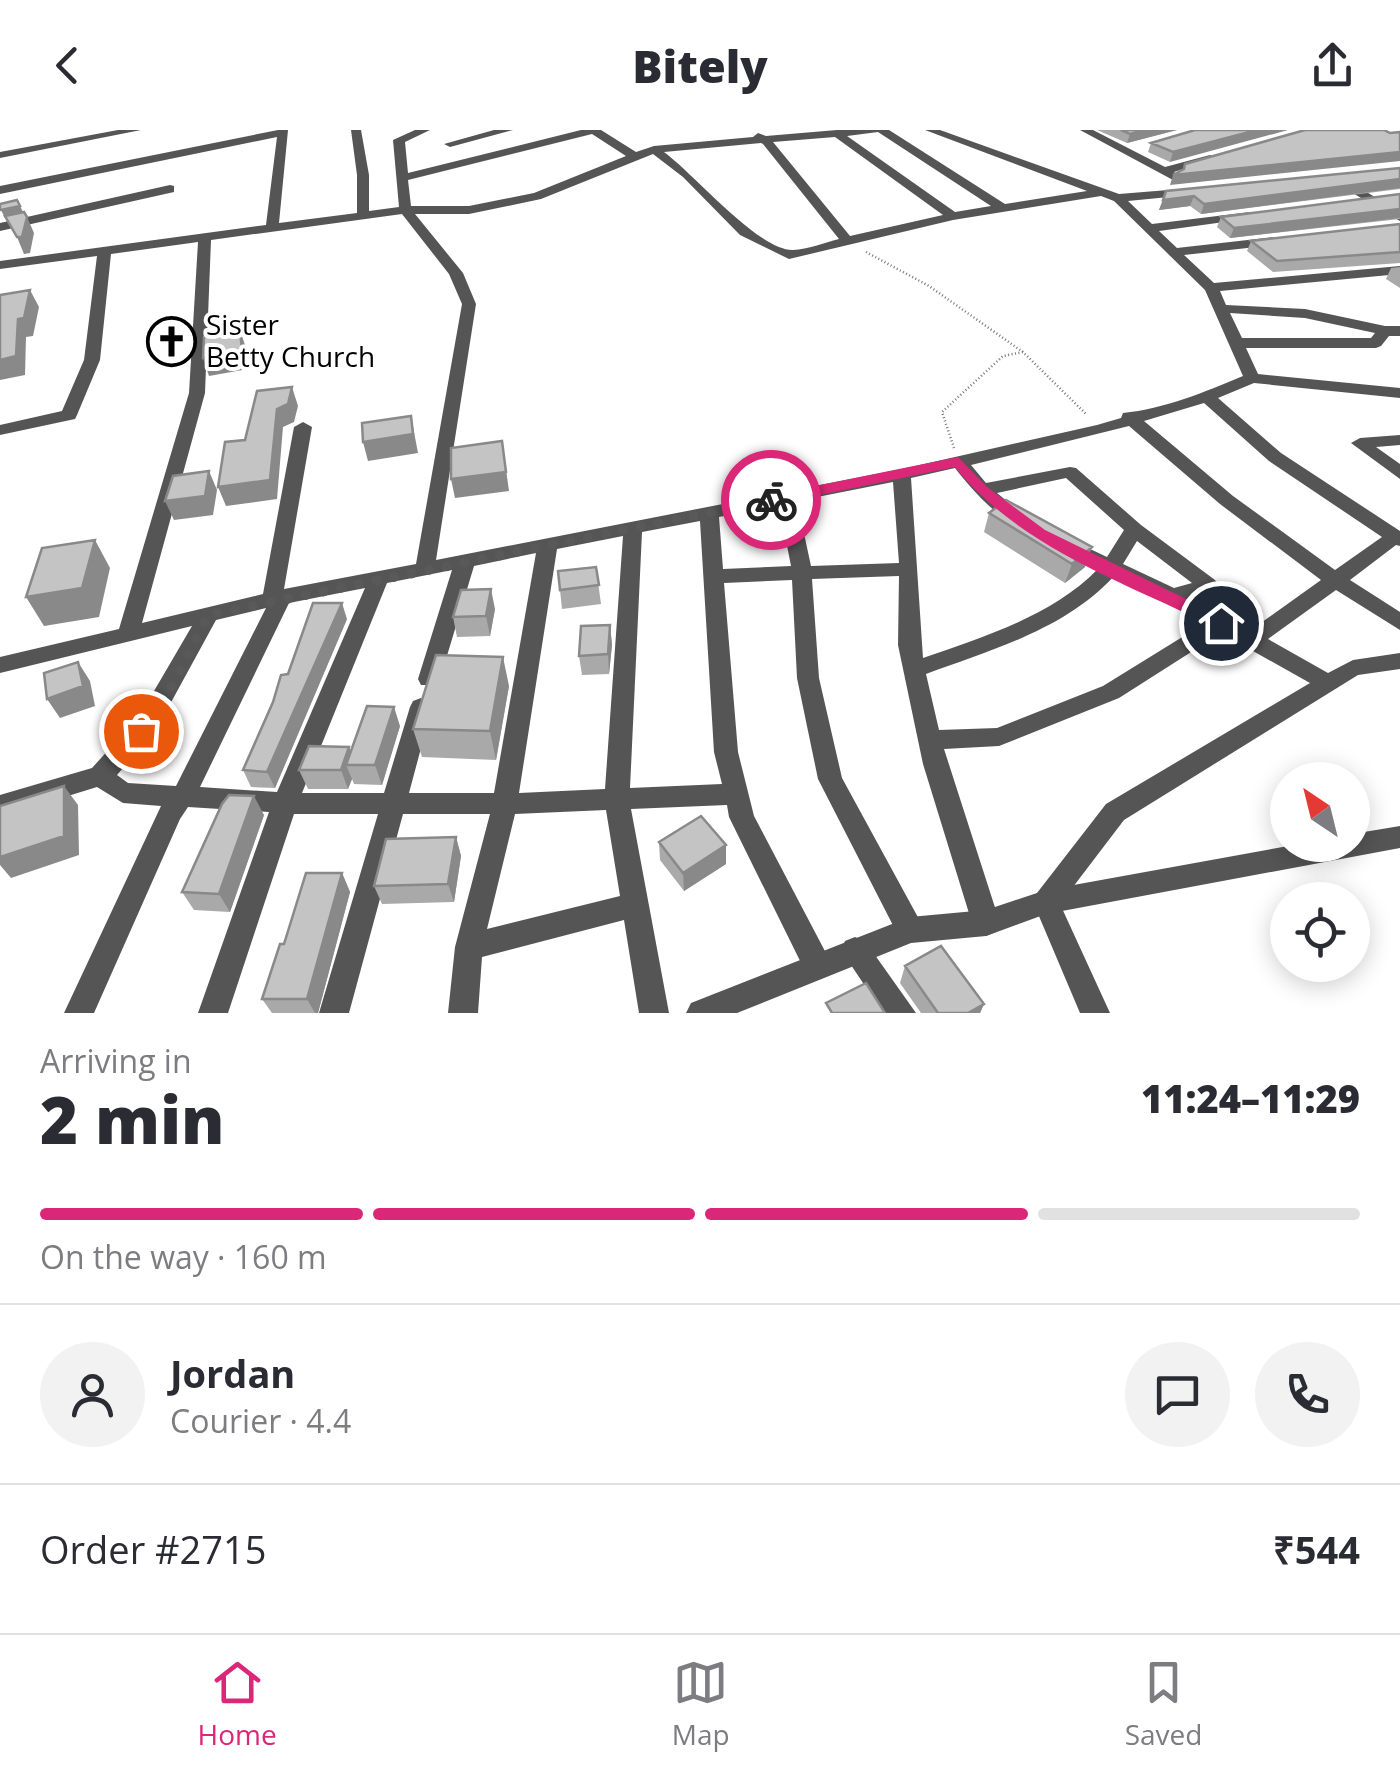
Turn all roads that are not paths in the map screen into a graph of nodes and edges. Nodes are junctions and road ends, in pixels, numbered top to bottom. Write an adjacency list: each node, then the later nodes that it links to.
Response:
1 (136, 130): 19 (street)
2 (356, 130): 39 (street)
3 (425, 130): 25 (street)
4 (508, 130): 14 (street)
5 (594, 130): 20 (street); 25 (street)
6 (704, 130): 15 (street)
7 (748, 130): 13 (street)
8 (879, 130): 12 (street); 35 (street)
9 (930, 130): 30 (street)
10 (1095, 131): 18 (street)
11 (283, 132): 27 (street); 43 (street)
12 (838, 135): 13 (street); 38 (street)
13 (768, 142): 15 (street); 48 (street)
14 (450, 144)
15 (724, 144): 17 (street)
16 (1147, 146): 18 (street)
17 (654, 149): 20 (street); 48 (street)
18 (1130, 150): 22 (street)
19 (6, 154): 27 (street)
20 (632, 155): 36 (street)
21 (1218, 156): 22 (street)
22 (1164, 171): 32 (street)
23 (1350, 174): 24 (street)
24 (1333, 176): 26 (street); 33 (street)
25 (405, 177): 36 (street)
26 (1314, 178)
27 (31, 184): 29 (street)
28 (170, 189): 42 (street)
29 (0, 190)
30 (1102, 192): 32 (street); 35 (street)
31 (1400, 196): 33 (street)
32 (1118, 198): 44 (street)
33 (1371, 200): 34 (street); 40 (street)
34 (1353, 202)
35 (1003, 208): 38 (street)
36 (405, 210): 39 (street); 76 (street)
37 (1260, 214): 44 (street)
38 (953, 216): 48 (street)
39 (363, 217): 43 (street)
40 (1400, 217)
41 (1400, 226): 45 (street)
42 (0, 227)
43 (272, 228): 46 (street)
44 (1149, 228): 50 (street)
45 (1381, 228)
46 (206, 235): 49 (street); 87 (street)
47 (1287, 239): 50 (street)
48 (846, 241)
49 (105, 249): 51 (street); 62 (street)
50 (1174, 252): 53 (street)
51 (0, 265)
52 (1400, 270): 53 (street)
53 (1211, 288): 54 (street)
54 (1224, 310): 55 (street); 56 (street)
55 (1392, 331): 56 (street)
56 (1236, 343): 57 (street)
57 (1252, 378): 58 (street); 59 (street)
58 (1400, 394)
59 (1207, 396): 60 (street); 72 (street)
60 (1129, 417): 64 (street); 80 (street)
61 (302, 426): 83 (street)
62 (0, 430)
63 (1400, 440): 65 (street)
64 (958, 462): 66 (street); 67 (street)
65 (1400, 473)
66 (902, 475): 68 (street); 77 (street)
67 (982, 490): 71 (street); 75 (street)
68 (786, 497): 69 (street); 78 (street)
69 (709, 513): 70 (street); 79 (street)
70 (633, 528): 73 (street); 97 (street)
71 (1134, 529): 75 (street); 82 (street)
72 (1398, 539): 80 (street)
73 (548, 543): 74 (street); 100 (street)
74 (465, 562): 76 (street); 98 (street)
75 (1110, 566): 82 (street); 91 (street)
76 (425, 568): 81 (street)
77 (909, 568): 78 (street); 91 (street)
78 (802, 573): 79 (street); 106 (street)
79 (716, 576): 95 (street)
80 (1334, 578): 85 (street); 88 (street)
81 (380, 580): 83 (street); 99 (street)
82 (1172, 596): 86 (street)
83 (277, 599): 84 (street); 96 (street)
84 (208, 615): 87 (street); 94 (street)
85 (1400, 622)
86 (1221, 623): 88 (street); 93 (street)
87 (129, 631): 90 (street)
88 (1252, 640): 92 (street)
89 (1400, 660): 92 (street)
90 (0, 664)
91 (915, 669): 93 (street)
92 (1328, 683): 103 (street)
93 (930, 740): 105 (street)
94 (100, 776): 96 (street); 101 (street)
95 (736, 794): 97 (street); 109 (street)
96 (183, 796): 99 (street); 110 (street)
97 (616, 800): 100 (street); 104 (street)
98 (392, 802): 99 (street); 100 (street); 112 (street)
99 (285, 803): 111 (street)
100 (505, 804): 107 (street)
101 (0, 806)
102 (1400, 837): 103 (street)
103 (1046, 902): 105 (street); 117 (street)
104 (633, 905): 107 (street); 114 (street)
105 (986, 923): 106 (street)
106 (910, 930): 108 (street)
107 (469, 948): 113 (street)
108 (855, 950): 109 (street); 116 (street)
109 (817, 965): 115 (street)
110 (79, 1013)
111 (213, 1013)
112 (334, 1013)
113 (463, 1013)
114 (654, 1013)
115 (701, 1013)
116 (901, 1013)
117 (1095, 1013)

